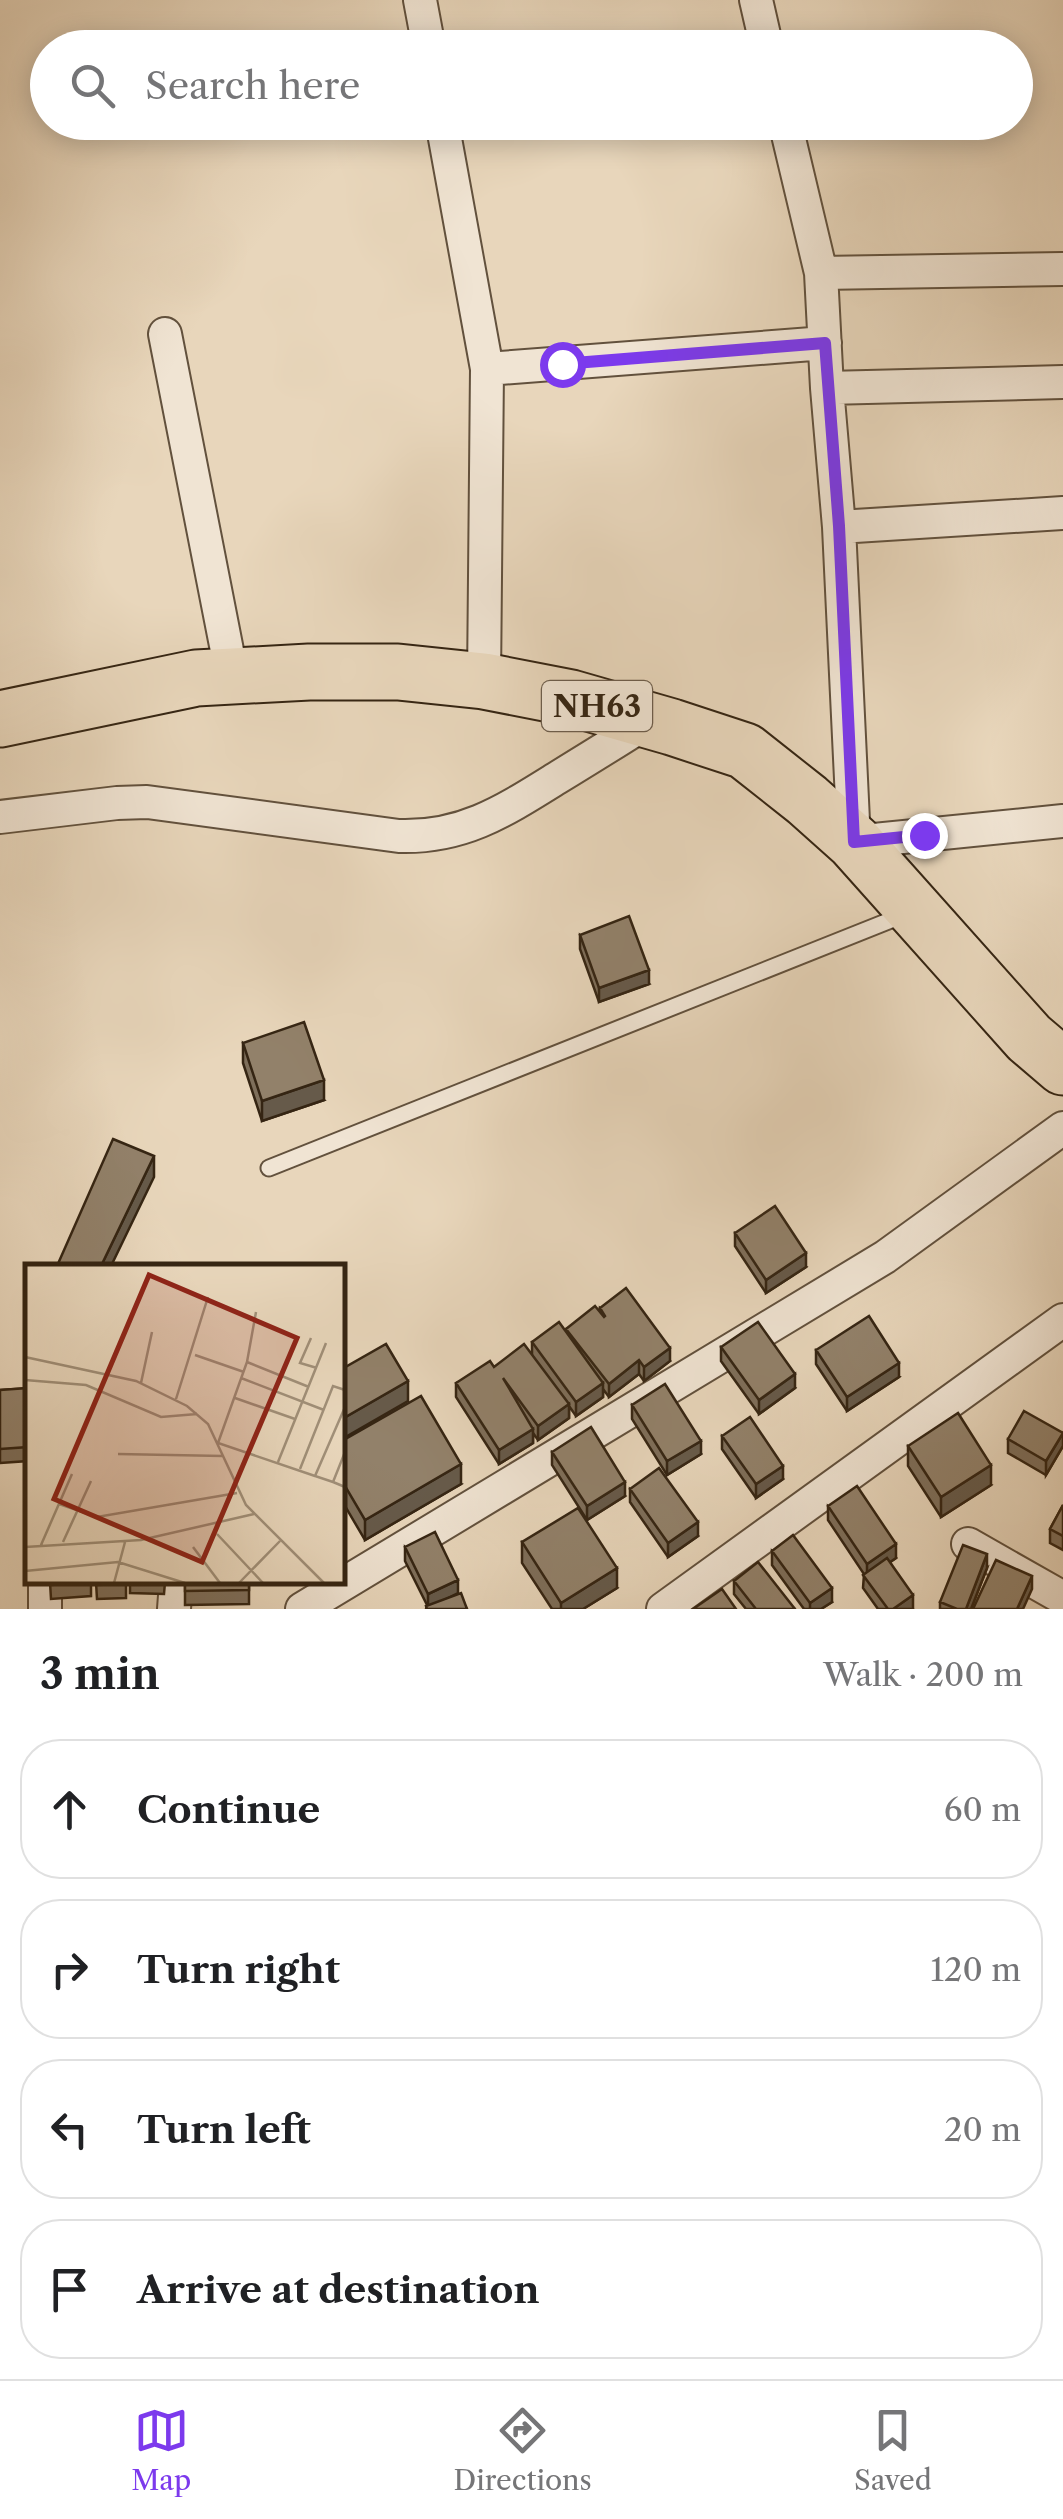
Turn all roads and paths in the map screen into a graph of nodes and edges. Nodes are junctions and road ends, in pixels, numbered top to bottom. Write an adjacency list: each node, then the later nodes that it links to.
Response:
1 (420, 0): 3 (street)
2 (756, 0): 4 (street)
3 (425, 30)
4 (763, 30)
5 (445, 140): 11 (street)
6 (789, 140): 8 (street)
7 (1063, 269): 8 (street)
8 (821, 273): 10 (street)
9 (165, 334): 16 (street)
10 (825, 343): 11 (street); 13 (street)
11 (486, 369): 17 (street)
12 (1063, 382): 13 (street)
13 (827, 388): 15 (street)
14 (1063, 512): 15 (street)
15 (839, 526): 22 (street)
16 (232, 676): 17 (highway, NH63); 18 (highway, NH63)
17 (484, 682): 19 (highway, NH63)
18 (0, 718)
19 (650, 720): 20 (street); 22 (highway, NH63)
20 (0, 817)
21 (1063, 821): 22 (street)
22 (854, 842): 23 (highway, NH63)
23 (915, 910): 24 (highway, NH63); 26 (lane)
24 (1063, 1067)
25 (1063, 1128): 29 (street)
26 (269, 1168)
27 (1063, 1320): 35 (street)
28 (968, 1544): 32 (street)
29 (345, 1583)
30 (176, 1584): 33 (street)
31 (343, 1584): 34 (street)
32 (1063, 1598)
33 (174, 1609)
34 (302, 1609)
35 (663, 1609)

